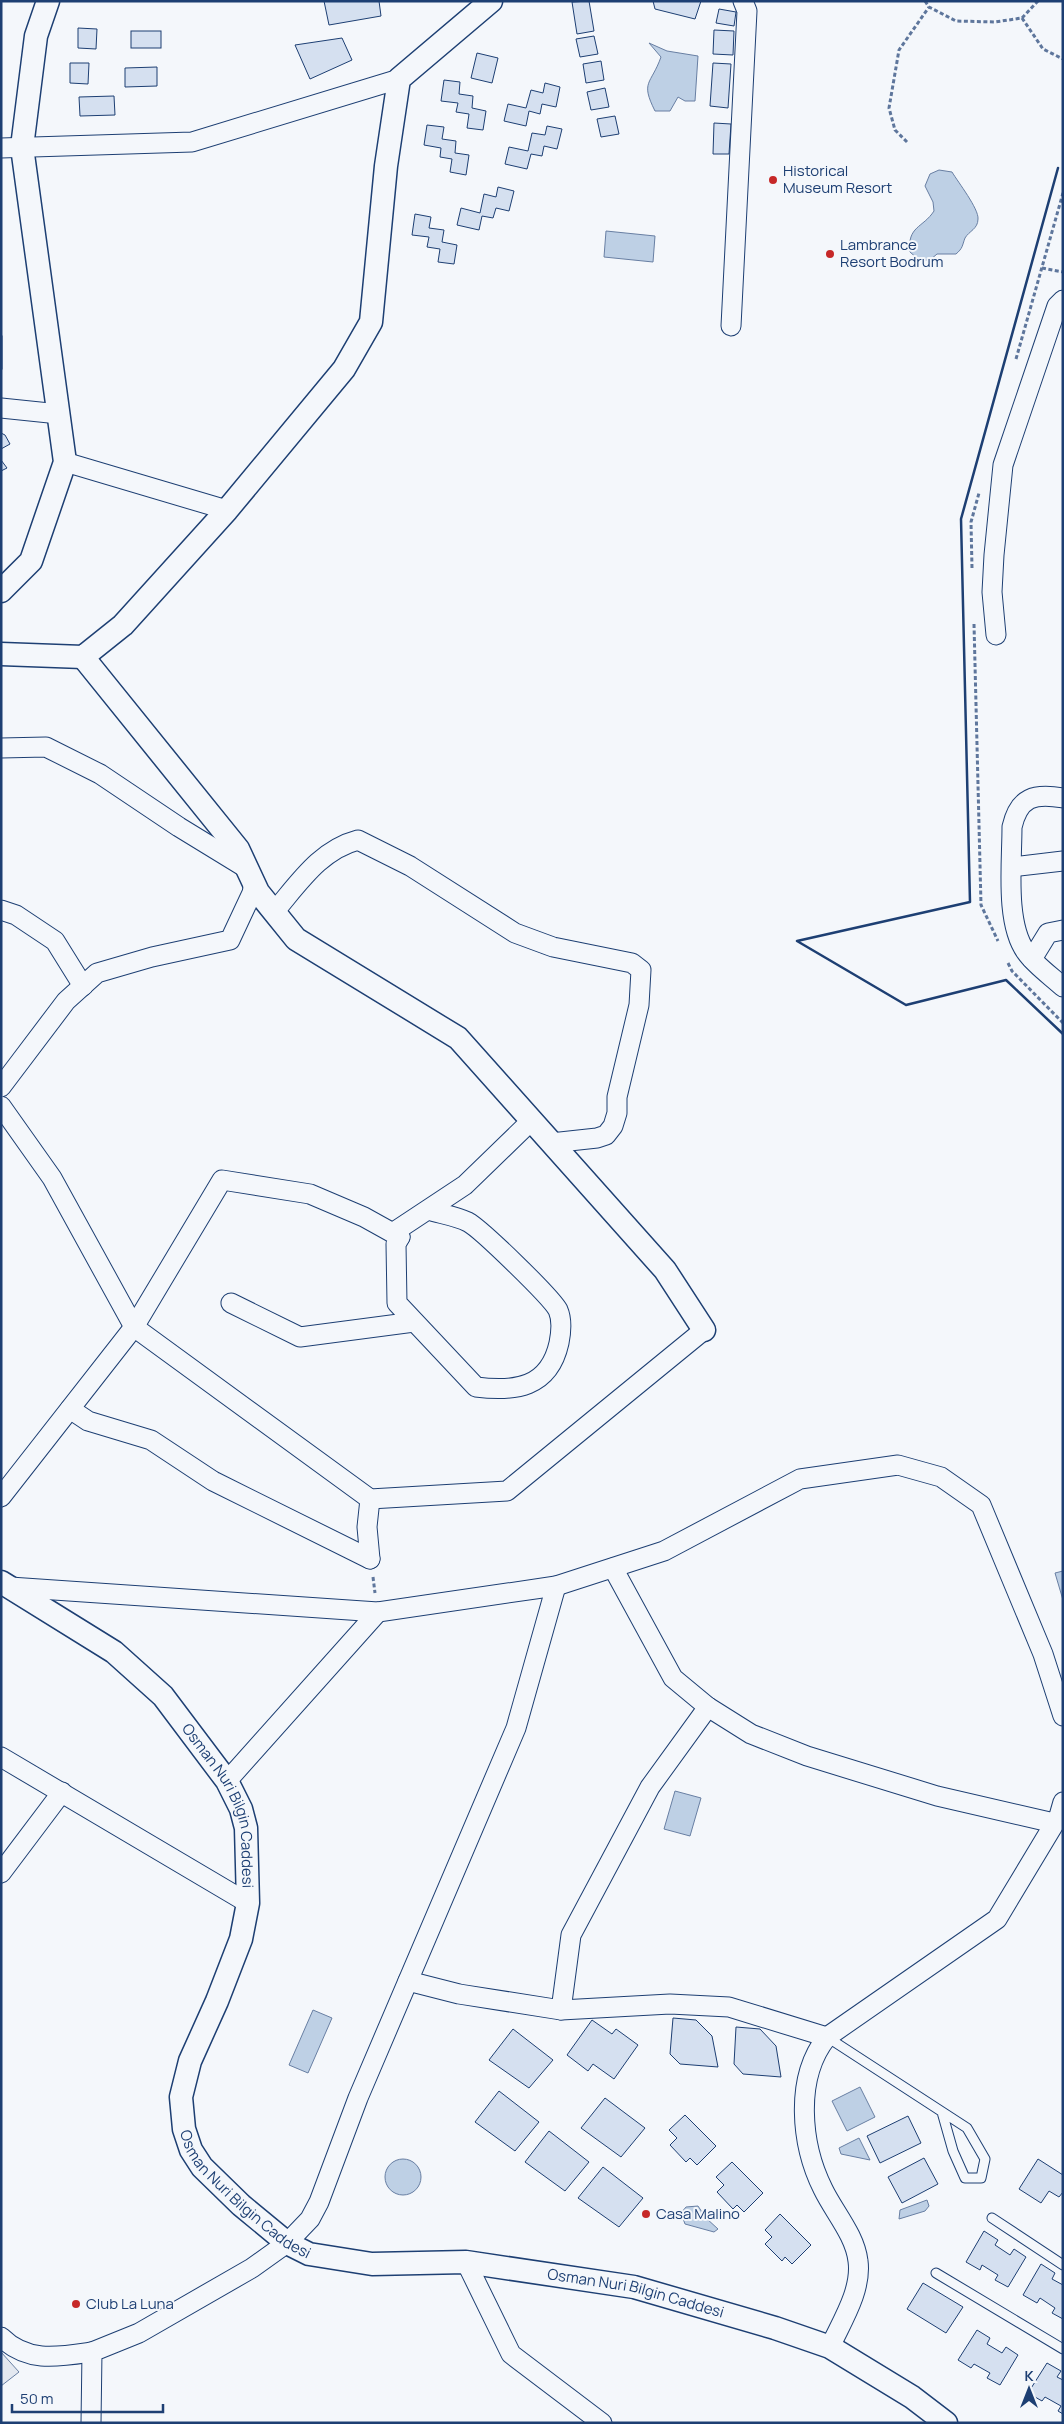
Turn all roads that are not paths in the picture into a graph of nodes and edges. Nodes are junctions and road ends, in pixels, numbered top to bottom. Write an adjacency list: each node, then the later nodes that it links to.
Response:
1 (48, 1): 5 (street)
2 (743, 1): 7 (street)
3 (490, 2): 4 (street)
4 (399, 79): 5 (street); 11 (street)
5 (12, 148): 9 (street)
6 (1063, 300): 13 (street)
7 (732, 326)
8 (1, 408): 9 (street)
9 (59, 414): 10 (street)
10 (65, 462): 11 (street); 12 (street)
11 (227, 510): 15 (street)
12 (1, 591)
13 (996, 634)
14 (1, 654): 15 (street)
15 (83, 657): 20 (street)
16 (1, 748): 20 (street)
17 (1063, 798): 19 (street)
18 (1063, 861): 19 (street)
19 (1012, 867): 24 (street)
20 (250, 876): 22 (street); 25 (street)
21 (1, 910): 25 (street)
22 (274, 912): 29 (street); 30 (street)
23 (1063, 930): 24 (street)
24 (1032, 959): 26 (street)
25 (83, 986): 27 (street)
26 (1063, 987)
27 (1, 1087)
28 (1, 1106): 35 (street)
29 (531, 1121): 30 (street); 31 (street)
30 (551, 1143): 36 (street)
31 (428, 1210): 32 (street); 34 (street)
32 (400, 1237): 34 (street); 35 (street)
33 (231, 1303): 34 (street)
34 (414, 1322)
35 (134, 1327): 37 (street); 39 (street)
36 (704, 1330): 39 (street)
37 (70, 1409): 38 (street); 39 (street)
38 (1, 1497)
39 (370, 1498)
40 (613, 1568): 42 (street); 44 (street); 45 (street)
41 (5, 1584): 43 (street); 47 (street, Osman Nuri Bilgin Caddesi)
42 (556, 1586): 43 (street); 53 (street)
43 (378, 1612): 47 (street)
44 (708, 1708): 50 (street); 54 (street)
45 (1063, 1716)
46 (1, 1757): 48 (street)
47 (227, 1781): 52 (street, Osman Nuri Bilgin Caddesi)
48 (62, 1792): 51 (street); 52 (street)
49 (1063, 1802): 50 (street)
50 (1054, 1823): 55 (street)
51 (1, 1873)
52 (248, 1903): 58 (street, Osman Nuri Bilgin Caddesi)
53 (408, 1981): 54 (street); 58 (street)
54 (561, 2010): 55 (street)
55 (827, 2037): 56 (lane); 63 (street)
56 (942, 2112): 56 (lane)
57 (992, 2218): 60 (lane)
58 (287, 2243): 59 (street, Osman Nuri Bilgin Caddesi); 65 (street)
59 (466, 2262): 63 (street, Osman Nuri Bilgin Caddesi); 67 (street)
60 (1063, 2265)
61 (936, 2273): 64 (lane)
62 (1, 2337): 65 (street)
63 (830, 2347): 68 (street, Osman Nuri Bilgin Caddesi)
64 (1063, 2349)
65 (92, 2352): 66 (street)
66 (91, 2423)
67 (602, 2423)
68 (946, 2423)

